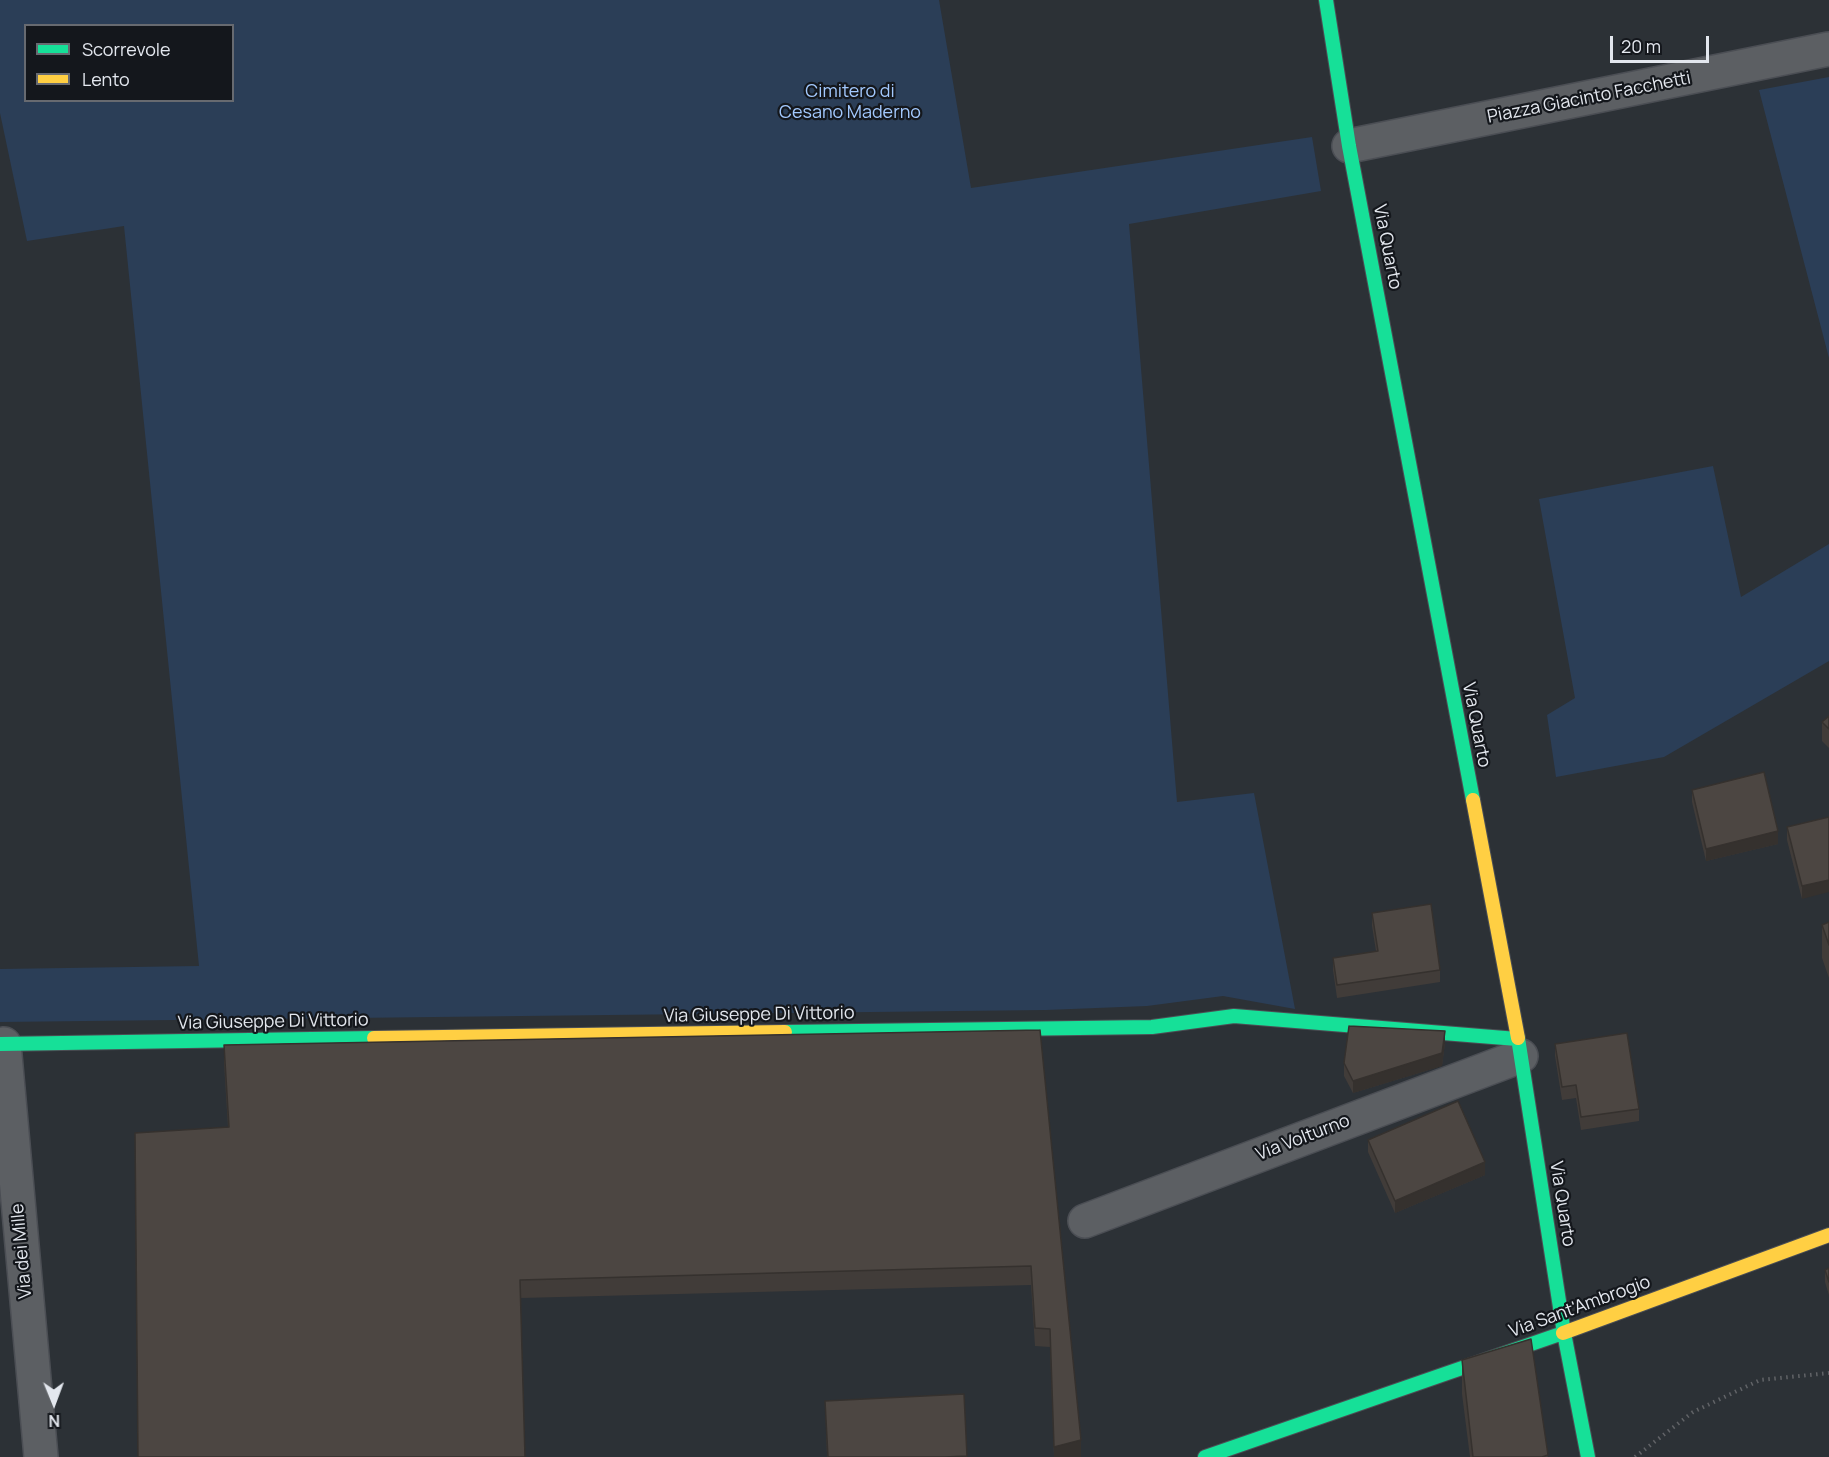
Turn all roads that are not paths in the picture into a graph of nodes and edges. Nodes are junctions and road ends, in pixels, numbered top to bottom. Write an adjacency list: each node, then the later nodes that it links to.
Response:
1 (1326, 0): 3 (street, Via Quarto)
2 (1829, 49): 3 (street, Piazza Giacinto Facchetti)
3 (1349, 146): 5 (street, Via Quarto)
4 (2, 1044): 5 (street, Via Giuseppe Di Vittorio); 6 (street, Via dei Mille)
5 (1519, 1048): 7 (street, Via Volturno); 9 (street, Via Quarto)
6 (8, 1183): 10 (street, Via dei Mille)
7 (1084, 1221)
8 (1829, 1235): 9 (street, Via Sant'Ambrogio)
9 (1564, 1333): 11 (street, Via Sant'Ambrogio); 12 (street, Via Quarto)
10 (41, 1457)
11 (1205, 1457)
12 (1588, 1457)

